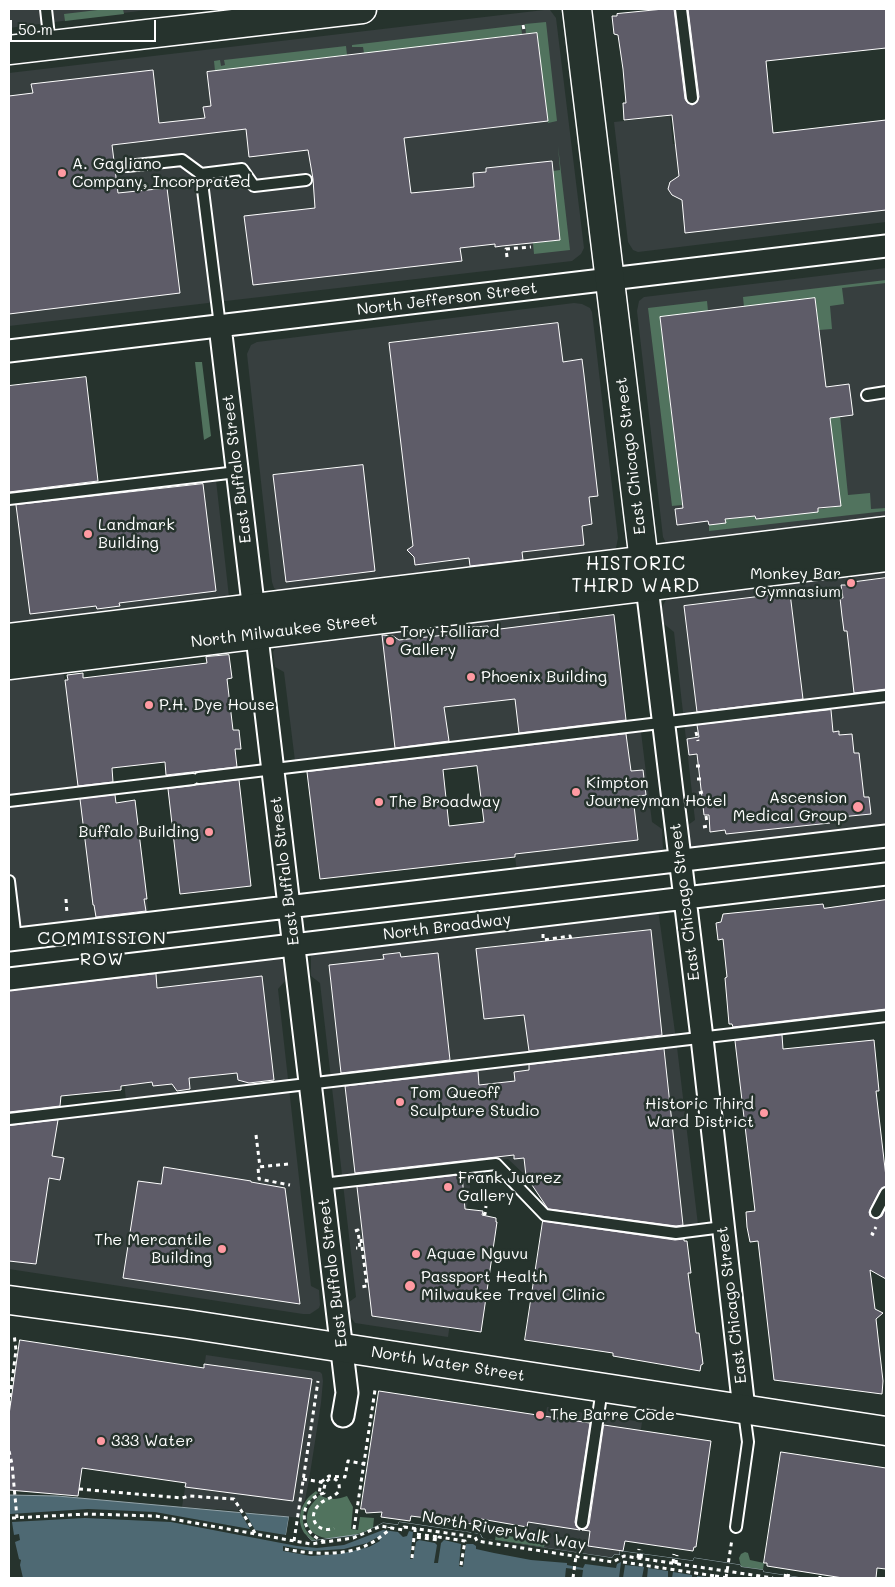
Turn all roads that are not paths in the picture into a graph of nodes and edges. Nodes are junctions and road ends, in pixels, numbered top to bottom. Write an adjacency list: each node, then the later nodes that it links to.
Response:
1 (46, 9): 7 (lane)
2 (362, 9): 5 (main road)
3 (577, 9): 14 (main road, East Chicago Street)
4 (681, 9): 9 (lane)
5 (334, 10): 6 (main road)
6 (184, 19): 7 (main road)
7 (50, 46): 8 (main road)
8 (9, 50)
9 (692, 98)
10 (127, 166): 11 (lane)
11 (201, 174): 12 (lane); 15 (lane)
12 (306, 180)
13 (886, 246): 14 (street, North Jefferson Street)
14 (610, 279): 15 (street, North Jefferson Street); 24 (main road, East Chicago Street)
15 (220, 326): 16 (street, North Jefferson Street); 19 (street, East Buffalo Street)
16 (9, 351)
17 (886, 392): 18 (lane)
18 (867, 394)
19 (237, 472): 20 (lane); 25 (street, East Buffalo Street)
20 (9, 499)
21 (886, 531): 22 (main road, North Milwaukee Street)
22 (812, 553): 23 (main road, North Milwaukee Street); 24 (main road, North Milwaukee Street)
23 (886, 557)
24 (645, 574): 25 (main road, North Milwaukee Street); 29 (street, East Chicago Street)
25 (255, 622): 26 (main road, North Milwaukee Street); 27 (main road, North Milwaukee Street); 30 (street, East Buffalo Street)
26 (9, 638)
27 (9, 665)
28 (886, 696): 29 (lane)
29 (663, 723): 30 (lane); 33 (street, East Chicago Street)
30 (273, 770): 31 (lane); 37 (street, East Buffalo Street)
31 (9, 801)
32 (886, 836): 33 (street)
33 (680, 860): 36 (street, East Chicago Street); 37 (street)
34 (886, 874): 36 (street, North Broadway)
35 (9, 881): 38 (lane)
36 (685, 898): 39 (street, North Broadway); 42 (street, East Chicago Street)
37 (289, 907): 38 (street); 39 (street, East Buffalo Street)
38 (12, 940)
39 (294, 945): 40 (street, North Broadway); 43 (street, East Buffalo Street)
40 (9, 979)
41 (886, 1016): 42 (lane)
42 (702, 1038): 43 (lane); 48 (street, East Chicago Street)
43 (310, 1083): 44 (lane); 45 (street, East Buffalo Street)
44 (9, 1119)
45 (322, 1184): 48 (lane); 50 (street, East Buffalo Street)
46 (886, 1193): 47 (lane)
47 (876, 1212)
48 (723, 1227): 52 (street, East Chicago Street)
49 (11, 1303): 50 (main road, North Water Street)
50 (342, 1348): 51 (main road, North Water Street); 53 (street, East Buffalo Street)
51 (602, 1388): 52 (main road, North Water Street); 55 (lane)
52 (744, 1409): 54 (main road, North Water Street); 56 (lane)
53 (344, 1416)
54 (886, 1431)
55 (582, 1523)
56 (734, 1530)

